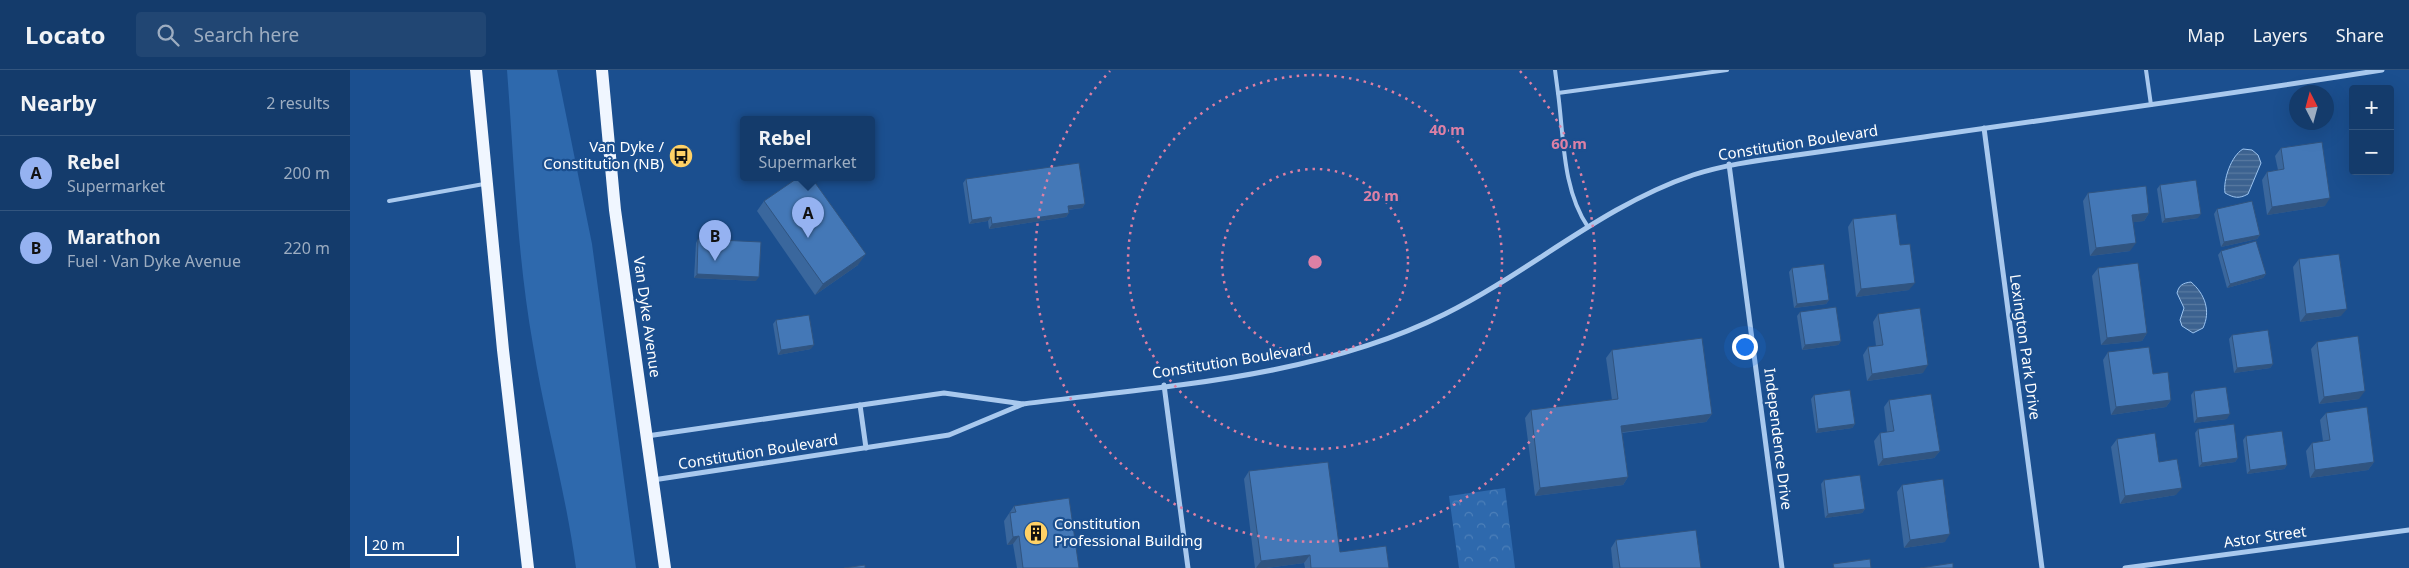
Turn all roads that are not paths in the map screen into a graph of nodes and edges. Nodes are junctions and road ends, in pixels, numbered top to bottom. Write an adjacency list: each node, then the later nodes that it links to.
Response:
1 (476, 70): 11 (main road)
2 (602, 70): 17 (main road, Van Dyke Avenue)
3 (1555, 70): 7 (lane)
4 (1726, 70): 7 (lane)
5 (2146, 70): 8 (lane)
6 (2382, 70): 8 (street, Constitution Boulevard)
7 (1558, 93): 13 (lane)
8 (2151, 106): 9 (street, Constitution Boulevard)
9 (1984, 128): 10 (street, Constitution Boulevard); 25 (street, Lexington Park Drive)
10 (1729, 164): 13 (street, Constitution Boulevard); 24 (street, Independence Drive)
11 (486, 184): 12 (lane); 21 (main road)
12 (389, 201)
13 (1588, 227): 14 (street, Constitution Boulevard)
14 (1164, 386): 15 (street, Constitution Boulevard); 23 (street)
15 (1023, 404): 16 (street, Constitution Boulevard); 18 (street, Constitution Boulevard)
16 (860, 405): 17 (street, Constitution Boulevard); 18 (street)
17 (647, 436): 19 (main road, Van Dyke Avenue)
18 (866, 448): 19 (street, Constitution Boulevard)
19 (653, 480): 22 (main road, Van Dyke Avenue)
20 (2409, 530): 26 (street, Astor Street)
21 (528, 568)
22 (665, 568)
23 (1188, 568)
24 (1782, 568)
25 (2042, 568)
26 (2124, 568)

